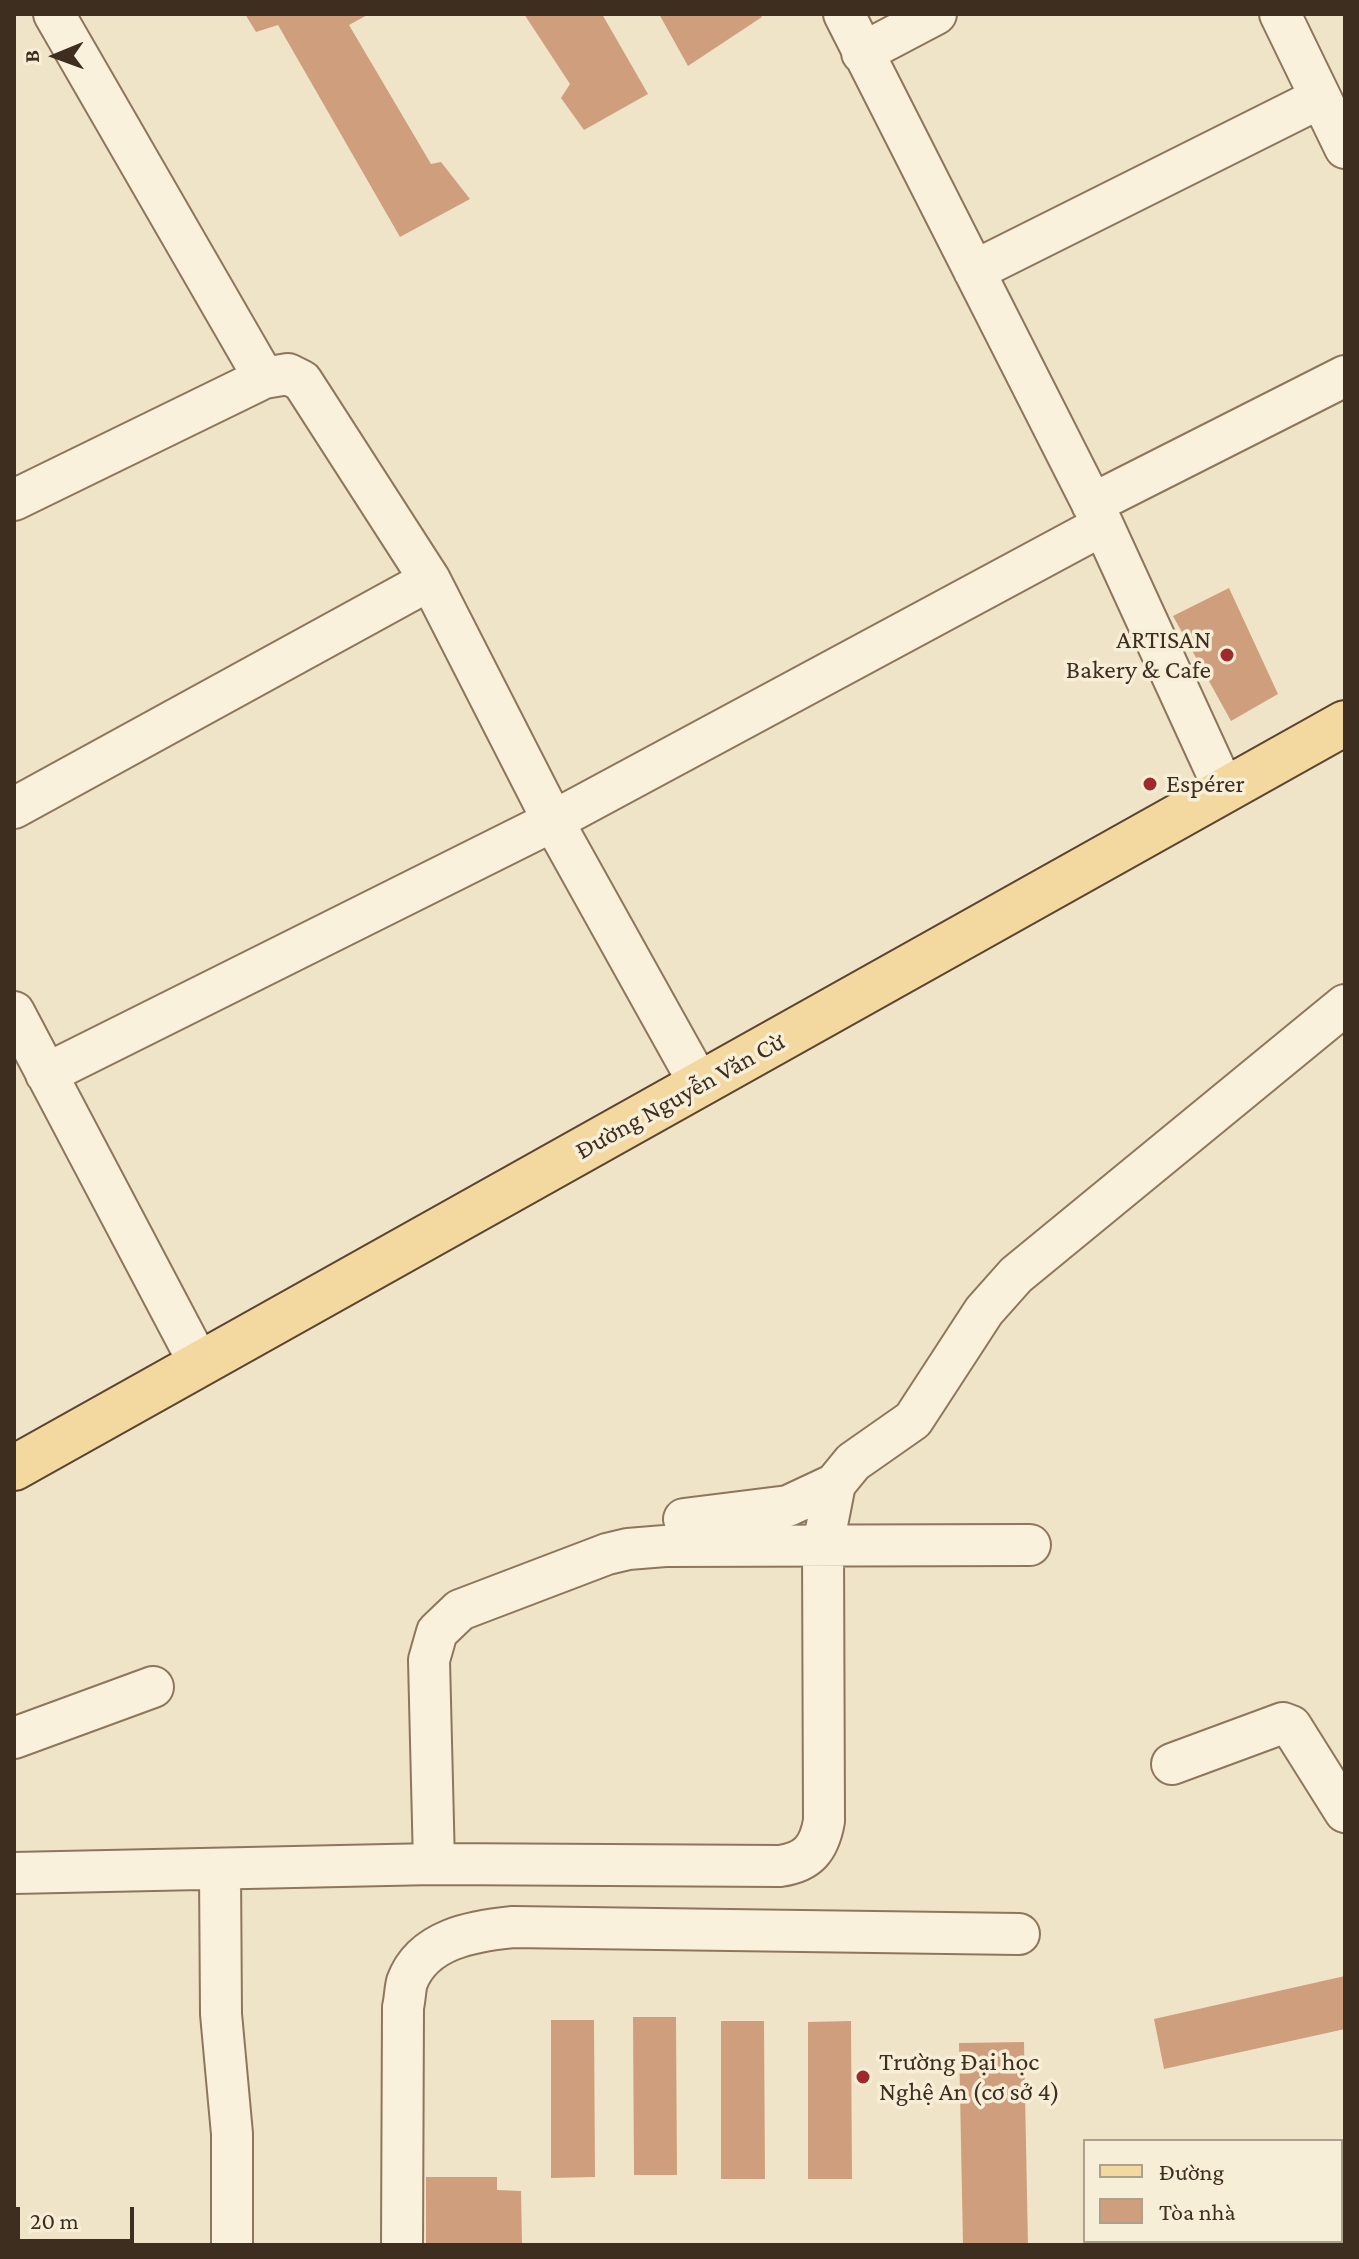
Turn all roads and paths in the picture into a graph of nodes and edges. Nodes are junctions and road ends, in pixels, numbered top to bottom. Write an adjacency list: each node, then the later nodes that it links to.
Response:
1 (54, 14): 10 (street)
2 (844, 14): 5 (street)
3 (936, 14): 5 (street)
4 (1280, 14): 6 (street)
5 (862, 53): 8 (street)
6 (1320, 98): 7 (street); 8 (street)
7 (1345, 148)
8 (974, 271): 12 (street)
9 (1345, 376): 12 (street)
10 (264, 378): 11 (street); 13 (street)
11 (14, 500)
12 (1098, 514): 15 (street); 17 (street)
13 (430, 580): 16 (street); 17 (street)
14 (1345, 723): 15 (main road, Đường Nguyễn Văn Cừ)
15 (1225, 791): 21 (main road, Đường Nguyễn Văn Cừ)
16 (14, 808)
17 (553, 821): 20 (street); 21 (street)
18 (1345, 1005): 24 (street)
19 (14, 1012): 20 (street)
20 (46, 1074): 22 (street)
21 (700, 1085): 22 (main road, Đường Nguyễn Văn Cừ)
22 (200, 1365): 23 (main road, Đường Nguyễn Văn Cừ)
23 (14, 1468)
24 (835, 1484): 25 (street); 26 (street)
25 (684, 1519)
26 (823, 1545): 27 (street); 32 (street); 32 (street)
27 (1030, 1545)
28 (153, 1687): 29 (street)
29 (14, 1738)
30 (1172, 1764): 31 (street)
31 (1345, 1812)
32 (434, 1864): 33 (street)
33 (220, 1870): 34 (street); 36 (street)
34 (14, 1873)
35 (1019, 1934): 37 (street)
36 (232, 2245)
37 (402, 2245)

